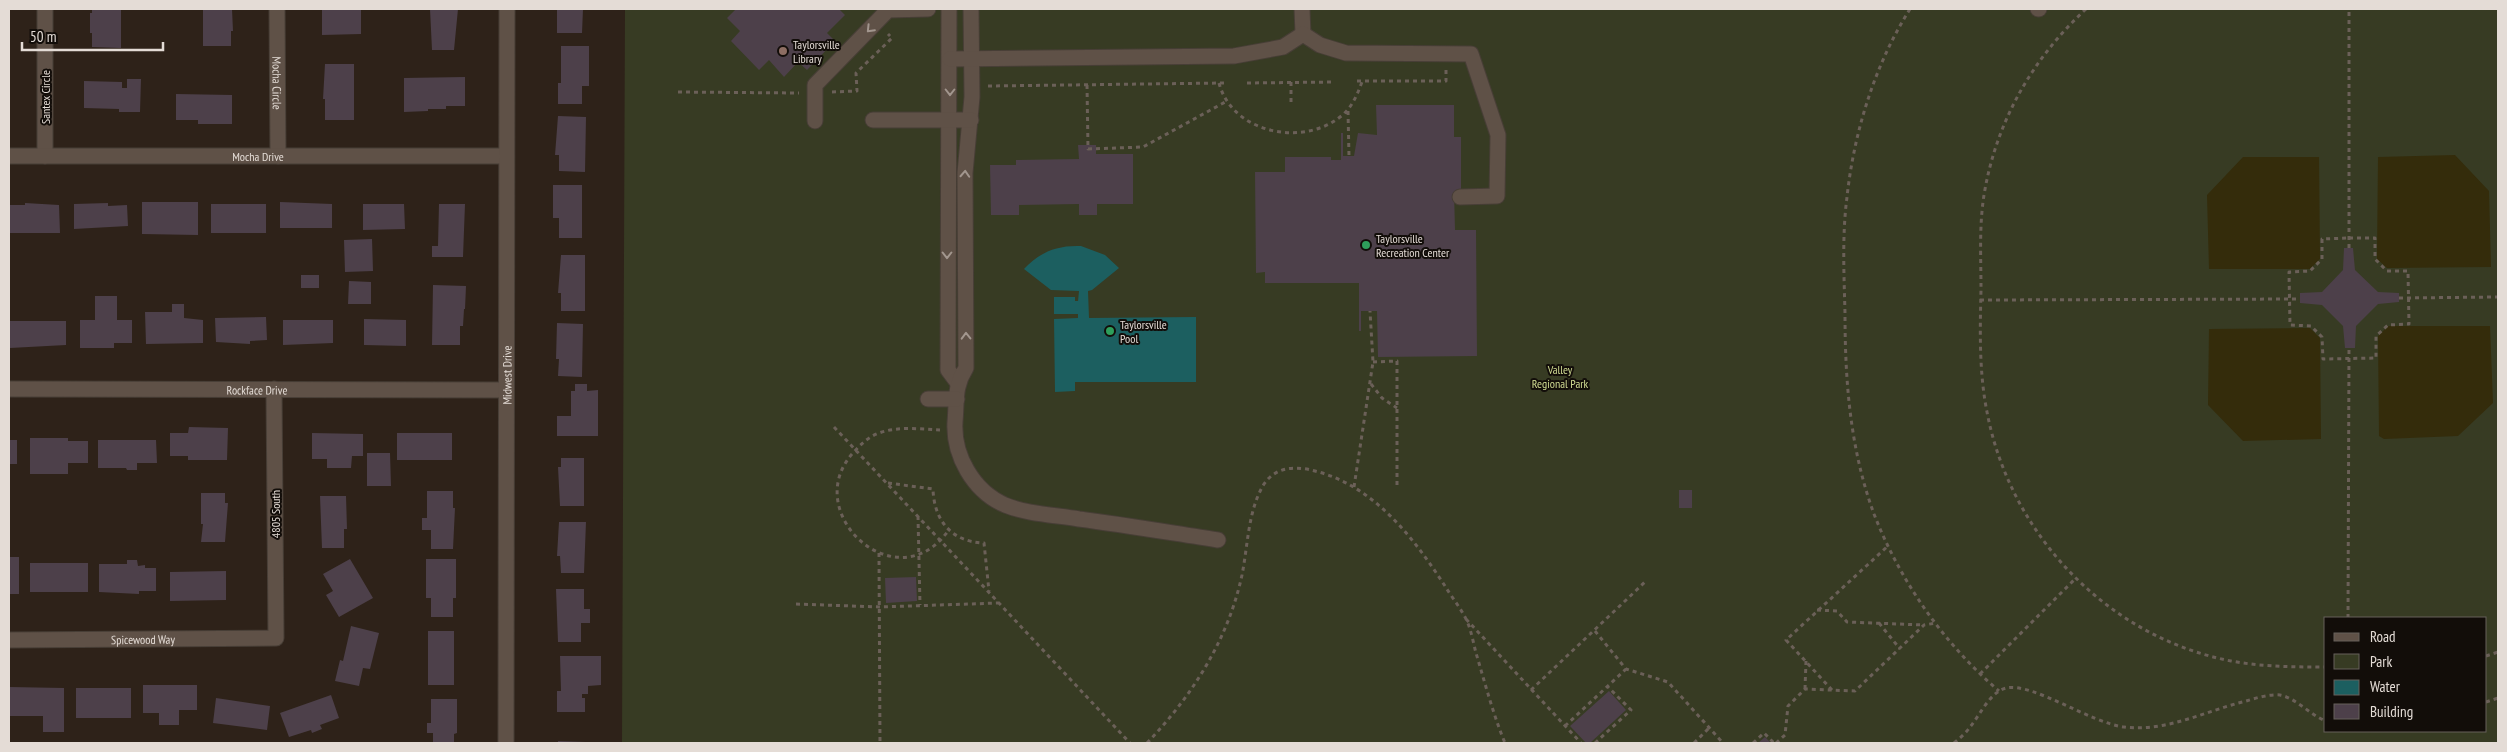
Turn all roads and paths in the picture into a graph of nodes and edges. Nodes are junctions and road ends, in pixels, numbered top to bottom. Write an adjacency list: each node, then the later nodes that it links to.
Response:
1 (45, 9): 34 (street, Santex Circle)
2 (277, 9): 35 (street, Mocha Circle)
3 (507, 9): 36 (street, Midwest Drive)
4 (928, 9): 30 (street, one-way to 30)
5 (949, 9): 12 (street)
6 (971, 9): 13 (street)
7 (1302, 9): 11 (street)
8 (1910, 9): 69 (path)
9 (2086, 9): 46 (path)
10 (2349, 9): 39 (path)
11 (1303, 34): 13 (street); 38 (street)
12 (950, 59): 13 (street); 28 (street, one-way to 28)
13 (971, 59): 29 (street)
14 (1446, 66): 18 (path)
15 (1357, 81): 18 (path)
16 (1291, 82): 17 (path); 21 (path); 25 (path)
17 (1335, 82)
18 (1362, 82): 26 (path)
19 (1219, 83): 20 (path); 22 (path); 24 (path)
20 (1224, 83)
21 (1247, 83)
22 (1087, 85): 23 (path); 24 (path)
23 (988, 86)
24 (1227, 101): 32 (path)
25 (1291, 105)
26 (1348, 110): 32 (path); 37 (path)
27 (873, 120): 28 (street)
28 (950, 120): 29 (street); 51 (street, one-way to 51)
29 (971, 120): 51 (street, one-way to 29)
30 (815, 121)
31 (1291, 126): 32 (path)
32 (1291, 132)
33 (9, 156): 34 (street, Mocha Drive)
34 (45, 156): 35 (street, Mocha Drive)
35 (278, 156): 36 (street, Mocha Drive)
36 (506, 156): 55 (street, Midwest Drive)
37 (1349, 156)
38 (1460, 197)
39 (2349, 238): 40 (path); 41 (path); 44 (path)
40 (2349, 248)
41 (2409, 297): 42 (path); 43 (path); 49 (path)
42 (2498, 297)
43 (2399, 298)
44 (2289, 299): 45 (path); 46 (path); 49 (path)
45 (2300, 299)
46 (1980, 300): 72 (path)
47 (1370, 311): 50 (path)
48 (2349, 348): 49 (path)
49 (2349, 359): 80 (path)
50 (1373, 362): 52 (path); 58 (path)
51 (957, 382): 57 (street)
52 (1371, 383): 58 (path); 63 (path)
53 (9, 389): 54 (street, Rockface Drive)
54 (274, 389): 55 (street, Rockface Drive); 86 (street, 4805 South)
55 (505, 390): 101 (street, Midwest Drive)
56 (928, 399): 57 (street)
57 (957, 399): 68 (street)
58 (1398, 408): 64 (path)
59 (834, 427): 61 (path)
60 (943, 430): 61 (path)
61 (856, 449): 62 (path); 70 (path)
62 (887, 483): 65 (path); 66 (path)
63 (1354, 488): 81 (path); 104 (path)
64 (1396, 488)
65 (918, 515): 67 (path); 71 (path)
66 (948, 530): 67 (path); 74 (path)
67 (941, 540): 71 (path); 74 (path)
68 (1218, 540)
69 (1889, 545): 79 (path); 83 (path)
70 (880, 554): 71 (path); 78 (path)
71 (919, 555): 77 (path)
72 (2075, 579): 90 (path); 92 (path)
73 (1645, 582): 85 (path)
74 (989, 591): 75 (path)
75 (1000, 603): 77 (path); 103 (path)
76 (796, 604): 78 (path)
77 (920, 605): 78 (path)
78 (880, 607): 102 (path)
79 (1817, 610): 82 (path); 89 (path)
80 (2348, 617)
81 (1466, 618): 95 (path); 105 (path)
82 (1879, 623): 84 (path); 88 (path)
83 (1936, 623): 84 (path); 92 (path)
84 (1924, 625): 88 (path)
85 (1595, 631): 91 (path); 95 (path)
86 (276, 638): 87 (street, Spicewood Way)
87 (9, 640)
88 (1900, 649): 96 (path)
89 (1806, 661): 94 (path); 96 (path)
90 (2324, 667)
91 (1626, 669): 93 (path); 100 (path)
92 (1980, 674): 97 (path)
93 (1608, 687): 99 (path); 107 (path)
94 (1805, 689): 96 (path); 111 (path)
95 (1531, 690): 99 (path)
96 (1832, 690)
97 (1999, 691): 98 (path); 112 (path)
98 (2324, 721)
99 (1565, 726): 106 (path)
100 (1709, 728): 108 (path); 109 (path)
101 (506, 743)
102 (880, 743)
103 (1130, 743)
104 (1147, 743)
105 (1505, 743)
106 (1581, 743)
107 (1595, 743)
108 (1694, 743)
109 (1724, 743)
110 (1753, 743): 111 (path)
111 (1775, 743)
112 (1954, 743)

